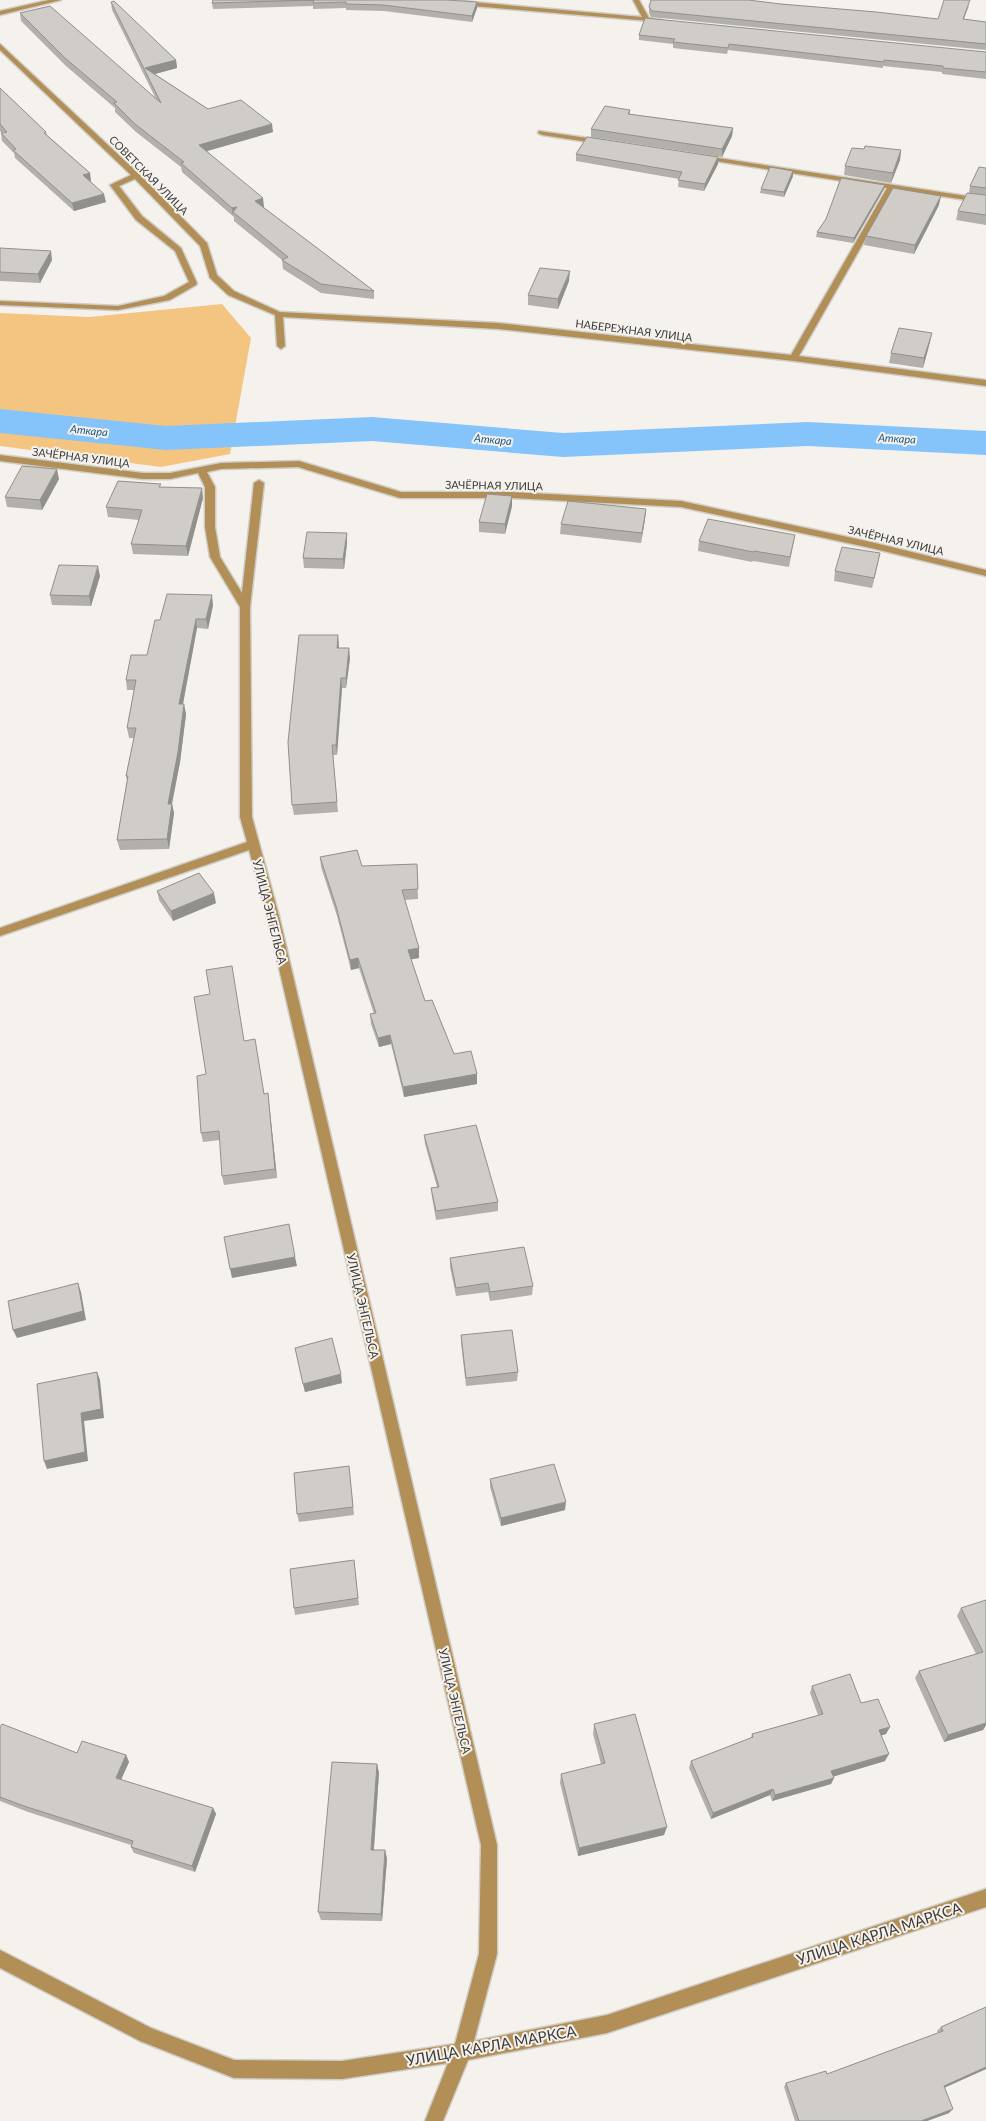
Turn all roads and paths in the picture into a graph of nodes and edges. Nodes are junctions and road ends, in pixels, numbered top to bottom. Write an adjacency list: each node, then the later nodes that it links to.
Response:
1 (58, 0): 4 (street)
2 (636, 0): 5 (street)
3 (454, 2): 5 (street)
4 (0, 12)
5 (647, 20): 6 (street)
6 (667, 22)
7 (0, 46): 11 (street, СОВЕТСКАЯ УЛИЦА)
8 (542, 133): 9 (street)
9 (610, 143)
10 (698, 156): 12 (street)
11 (136, 176): 14 (street); 15 (street, СОВЕТСКАЯ УЛИЦА)
12 (892, 186): 13 (street); 17 (street)
13 (986, 201)
14 (0, 303)
15 (278, 314): 16 (street); 17 (street, НАБЕРЕЖНАЯ УЛИЦА)
16 (281, 346)
17 (794, 358): 18 (street, НАБЕРЕЖНАЯ УЛИЦА)
18 (986, 384)
19 (0, 458): 20 (street, ЗАЧЁРНАЯ УЛИЦА)
20 (202, 471): 22 (street, ЗАЧЁРНАЯ УЛИЦА); 23 (street)
21 (259, 483): 23 (street, УЛИЦА ЭНГЕЛЬСА)
22 (986, 573)
23 (245, 607): 24 (street, УЛИЦА ЭНГЕЛЬСА)
24 (253, 844): 25 (street); 28 (street, УЛИЦА ЭНГЕЛЬСА)
25 (0, 932)
26 (986, 1898): 28 (street, УЛИЦА КАРЛА МАРКСА)
27 (0, 1959): 28 (street, УЛИЦА КАРЛА МАРКСА)
28 (462, 2052): 29 (street, УЛИЦА ЭНГЕЛЬСА)
29 (434, 2121)

